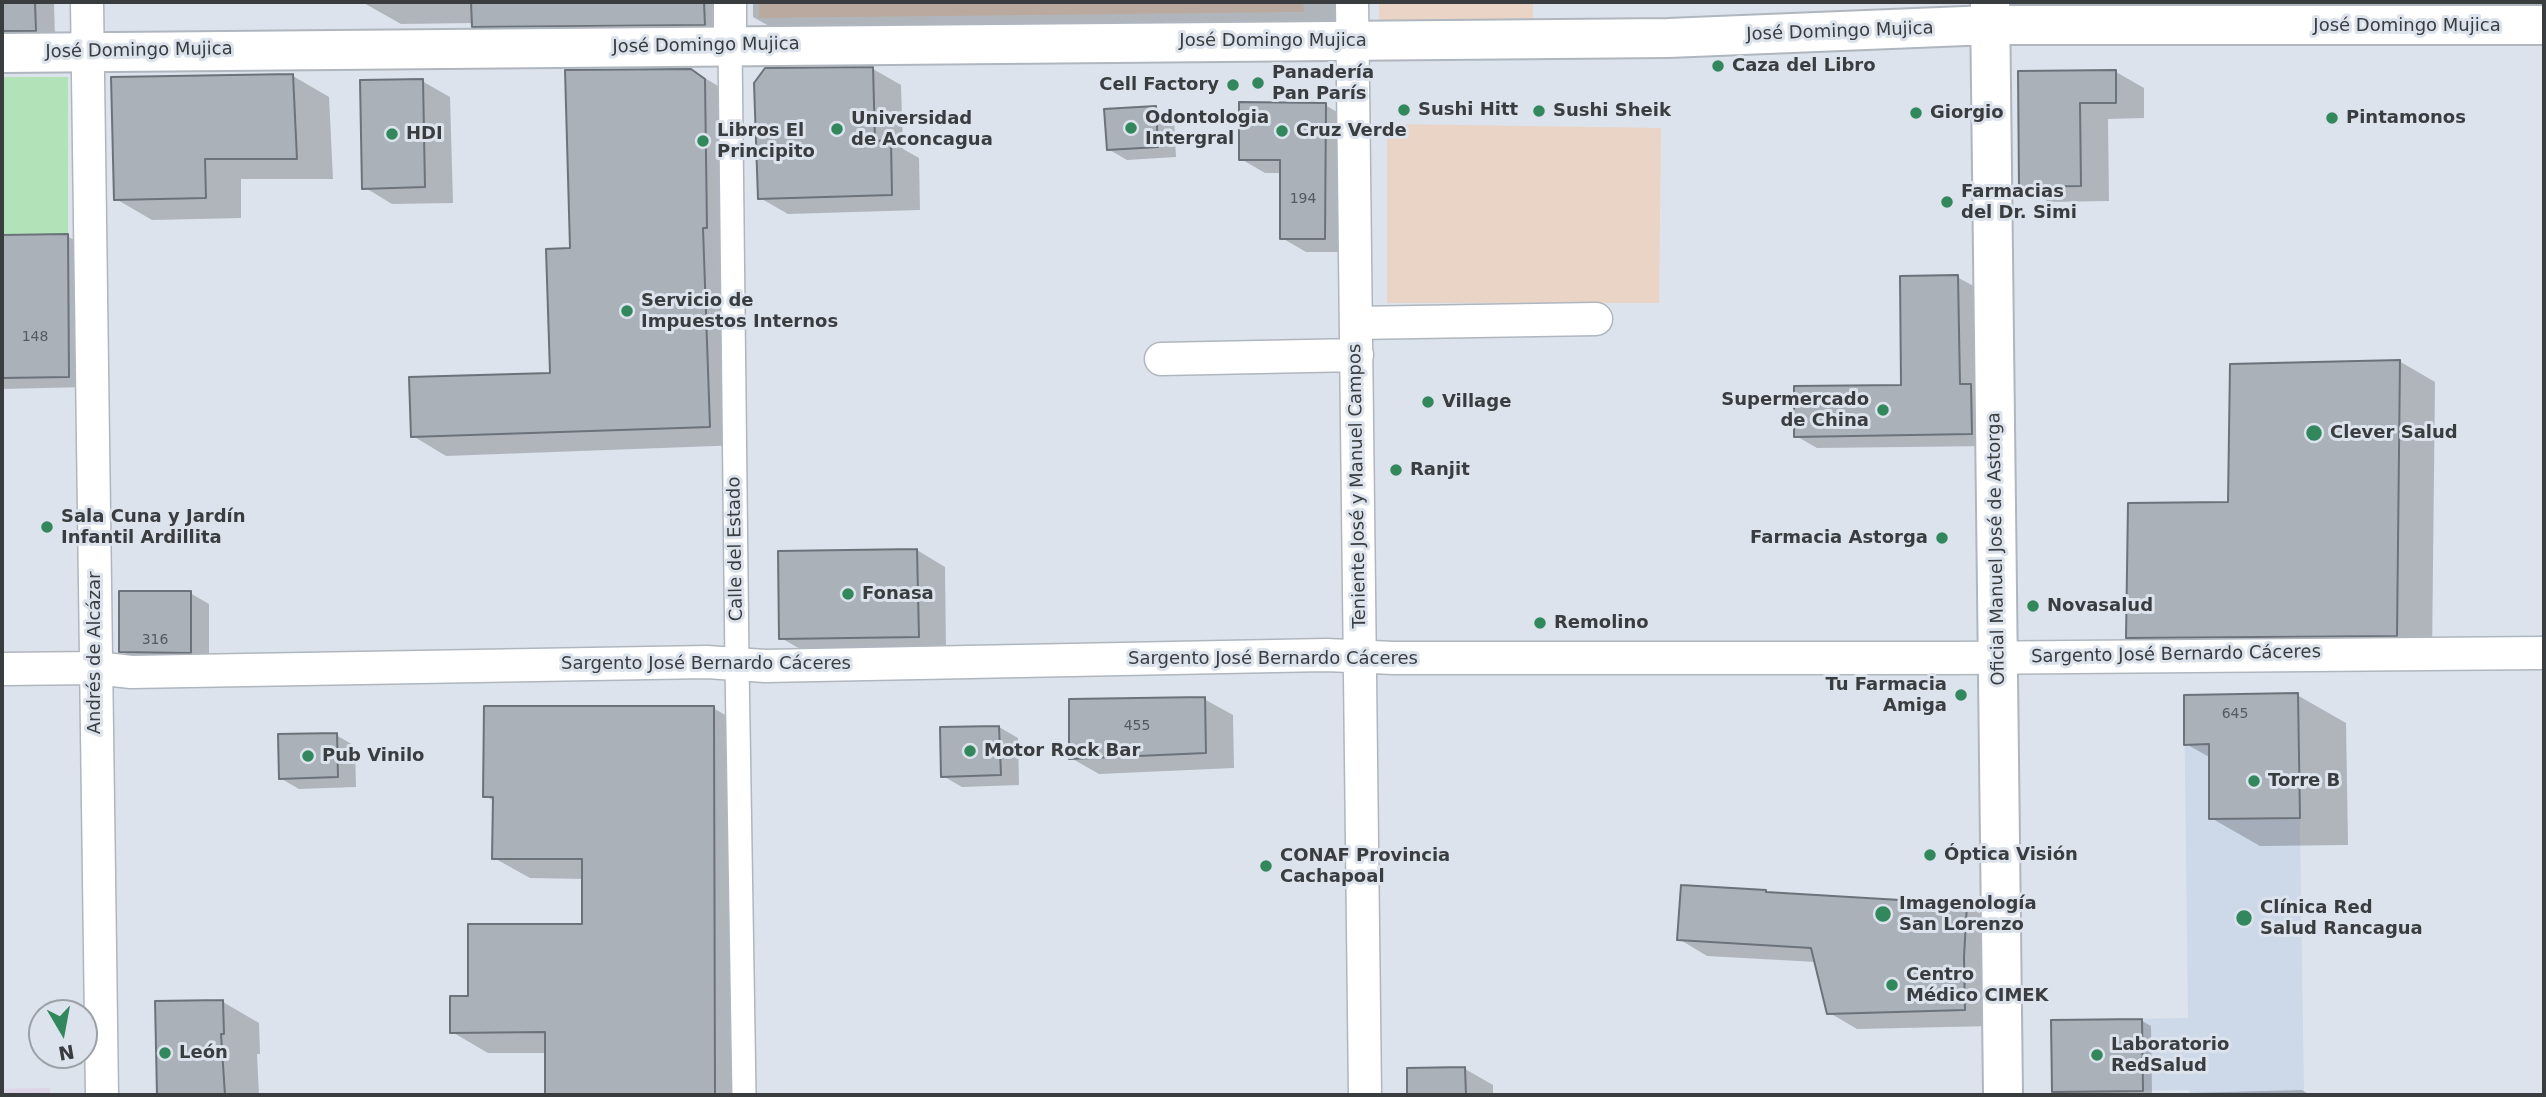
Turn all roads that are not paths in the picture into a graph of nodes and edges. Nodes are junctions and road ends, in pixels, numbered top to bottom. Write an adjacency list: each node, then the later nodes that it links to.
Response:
1 (87, 2): 9 (street, Andrés de Alcázar)
2 (730, 2): 7 (street, Calle del Estado)
3 (1352, 2): 6 (street, Teniente José y Manuel Campos)
4 (1990, 13): 5 (street, José Domingo Mujica); 6 (street, José Domingo Mujica); 16 (street, Oficial Manuel José de Astorga)
5 (2544, 25)
6 (1353, 41): 7 (street, José Domingo Mujica); 11 (street, Teniente José y Manuel Campos)
7 (730, 46): 9 (street, José Domingo Mujica); 17 (street, Calle del Estado)
8 (2, 52): 9 (street, José Domingo Mujica)
9 (88, 52): 18 (street, Andrés de Alcázar)
10 (1596, 319): 11 (street)
11 (1356, 323): 12 (street, Teniente José y Manuel Campos)
12 (1357, 355): 13 (street); 15 (street, Teniente José y Manuel Campos)
13 (1161, 359)
14 (2544, 653): 16 (street, Sargento José Bernardo Cáceres)
15 (1360, 657): 16 (street, Sargento José Bernardo Cáceres); 17 (street, Sargento José Bernardo Cáceres); 22 (street, Teniente José y Manuel Campos)
16 (1998, 657): 23 (street, Oficial Manuel José de Astorga)
17 (737, 665): 18 (street, Sargento José Bernardo Cáceres); 21 (street, Calle del Estado)
18 (97, 668): 19 (street, Sargento José Bernardo Cáceres); 20 (street, Andrés de Alcázar)
19 (2, 669)
20 (102, 1095)
21 (744, 1095)
22 (1365, 1095)
23 (2003, 1095)

